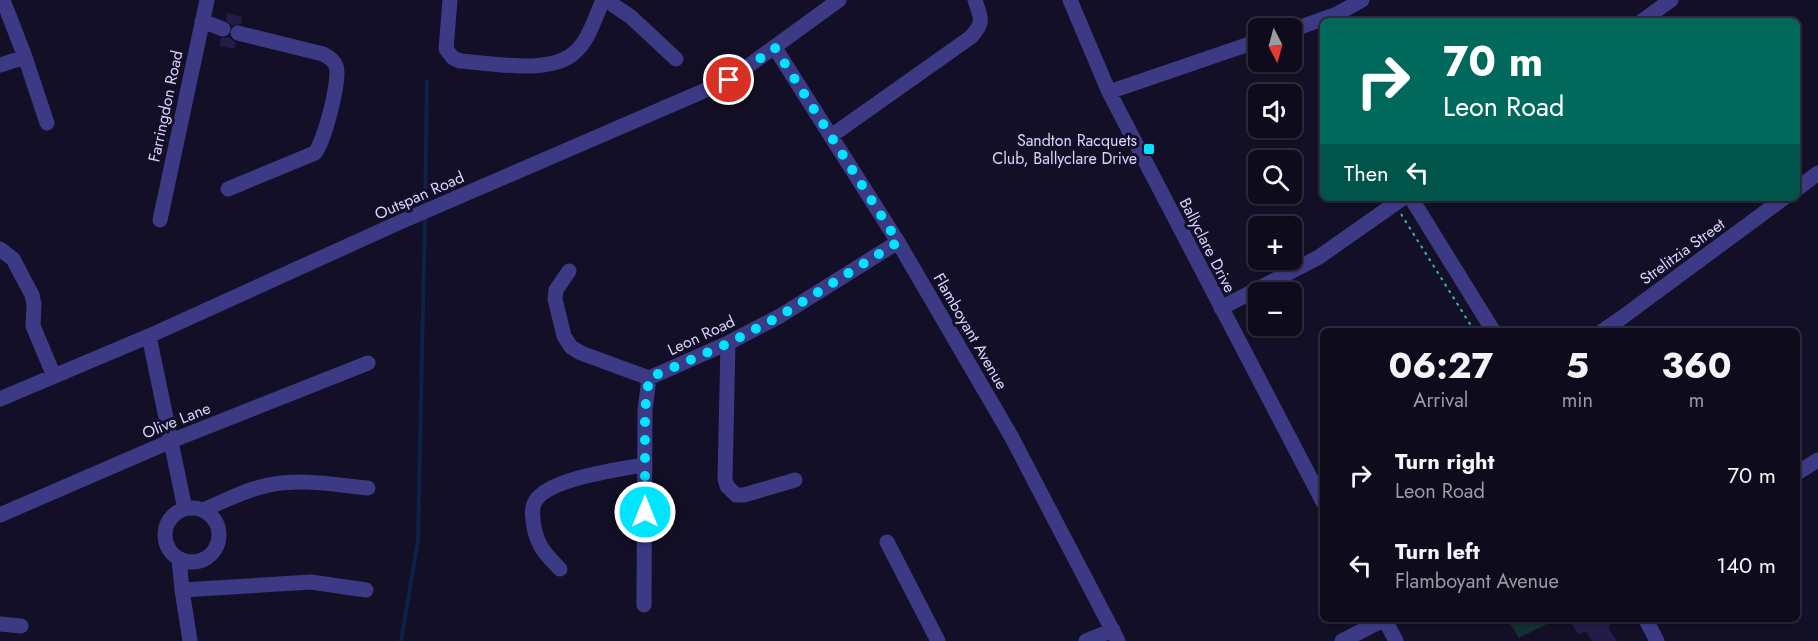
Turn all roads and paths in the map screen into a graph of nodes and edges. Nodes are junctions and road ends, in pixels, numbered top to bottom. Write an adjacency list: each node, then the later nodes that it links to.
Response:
1 (3, 0): 17 (street)
2 (207, 0): 13 (street, Farringdon Road)
3 (450, 0): 4 (street)
4 (604, 0): 18 (street)
5 (839, 0): 16 (street, Outspan Road)
6 (975, 0): 22 (street)
7 (1070, 0): 20 (street, Ballyclare Drive)
8 (1362, 0): 10 (street)
9 (1671, 0): 11 (street)
10 (1326, 18)
11 (1646, 18)
12 (1320, 20): 14 (street)
13 (202, 21): 25 (street); 29 (street, Farringdon Road)
14 (1302, 27)
15 (1248, 44): 20 (street)
16 (775, 48): 22 (street, Flamboyant Avenue); 37 (street, Outspan Road)
17 (25, 57): 19 (street); 21 (street)
18 (676, 59)
19 (0, 65)
20 (1109, 92): 33 (street, Ballyclare Drive)
21 (47, 123)
22 (831, 136): 30 (street, Flamboyant Avenue)
23 (1818, 173): 24 (street)
24 (1800, 187)
25 (228, 189)
26 (1413, 201): 35 (street)
27 (1780, 201): 36 (street, Strelitzia Street)
28 (1402, 205): 33 (street); 34 (path)
29 (160, 220)
30 (898, 242): 38 (street, Leon Road); 64 (street, Flamboyant Avenue)
31 (0, 249): 40 (street)
32 (569, 271): 41 (street)
33 (1221, 308): 49 (street, Ballyclare Drive)
34 (1473, 328)
35 (1492, 328)
36 (1607, 328)
37 (148, 336): 40 (street, Outspan Road); 43 (street)
38 (729, 343): 41 (street, Leon Road); 47 (street)
39 (368, 363): 43 (street, Olive Lane)
40 (54, 376): 42 (street, Outspan Road)
41 (649, 378): 45 (street)
42 (0, 399)
43 (171, 441): 50 (street); 52 (street, Olive Lane)
44 (1818, 460): 46 (street)
45 (645, 465): 55 (street); 58 (street)
46 (1800, 471)
47 (795, 480)
48 (368, 488): 51 (street)
49 (1320, 496)
50 (185, 509): 51 (street); 54 (street)
51 (203, 510): 54 (street)
52 (0, 515)
53 (887, 542): 66 (street)
54 (179, 559): 56 (street)
55 (560, 569)
56 (182, 590): 57 (street); 65 (street)
57 (366, 590)
58 (644, 604)
59 (1380, 622): 68 (street)
60 (1385, 622): 69 (street)
61 (1647, 622): 70 (street)
62 (0, 624): 63 (street)
63 (21, 626)
64 (1115, 636): 67 (street)
65 (190, 641)
66 (938, 641)
67 (1086, 641)
68 (1342, 641)
69 (1396, 641)
70 (1657, 641)

